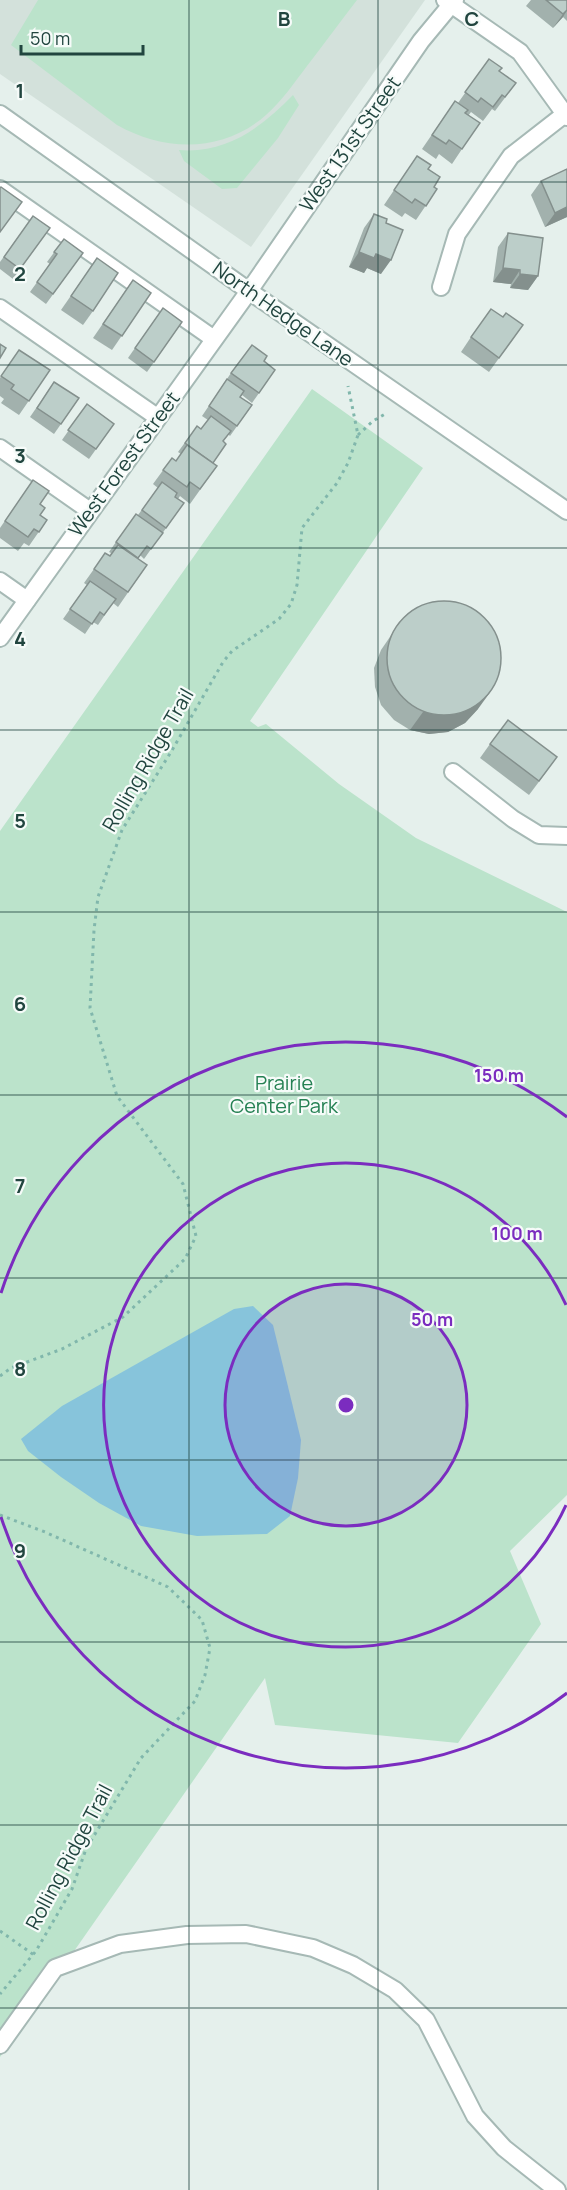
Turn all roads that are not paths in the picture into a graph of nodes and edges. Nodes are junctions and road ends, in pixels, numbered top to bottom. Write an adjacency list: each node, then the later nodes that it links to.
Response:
1 (450, 2): 3 (street); 6 (street, West 131st Street)
2 (0, 114): 6 (street, North Hedge Lane)
3 (566, 116): 5 (street)
4 (0, 189): 8 (street)
5 (441, 287)
6 (249, 291): 8 (street, West Forest Street); 12 (street, North Hedge Lane)
7 (0, 308): 9 (street)
8 (214, 339): 9 (street, West Forest Street)
9 (157, 417): 11 (street, West Forest Street)
10 (0, 448): 11 (street)
11 (90, 511): 14 (street, West Forest Street)
12 (567, 511)
13 (0, 581): 14 (street)
14 (27, 600): 15 (street, West Forest Street)
15 (0, 638)
16 (453, 772): 17 (street)
17 (567, 836)
18 (0, 2045): 19 (street)
19 (557, 2190)

